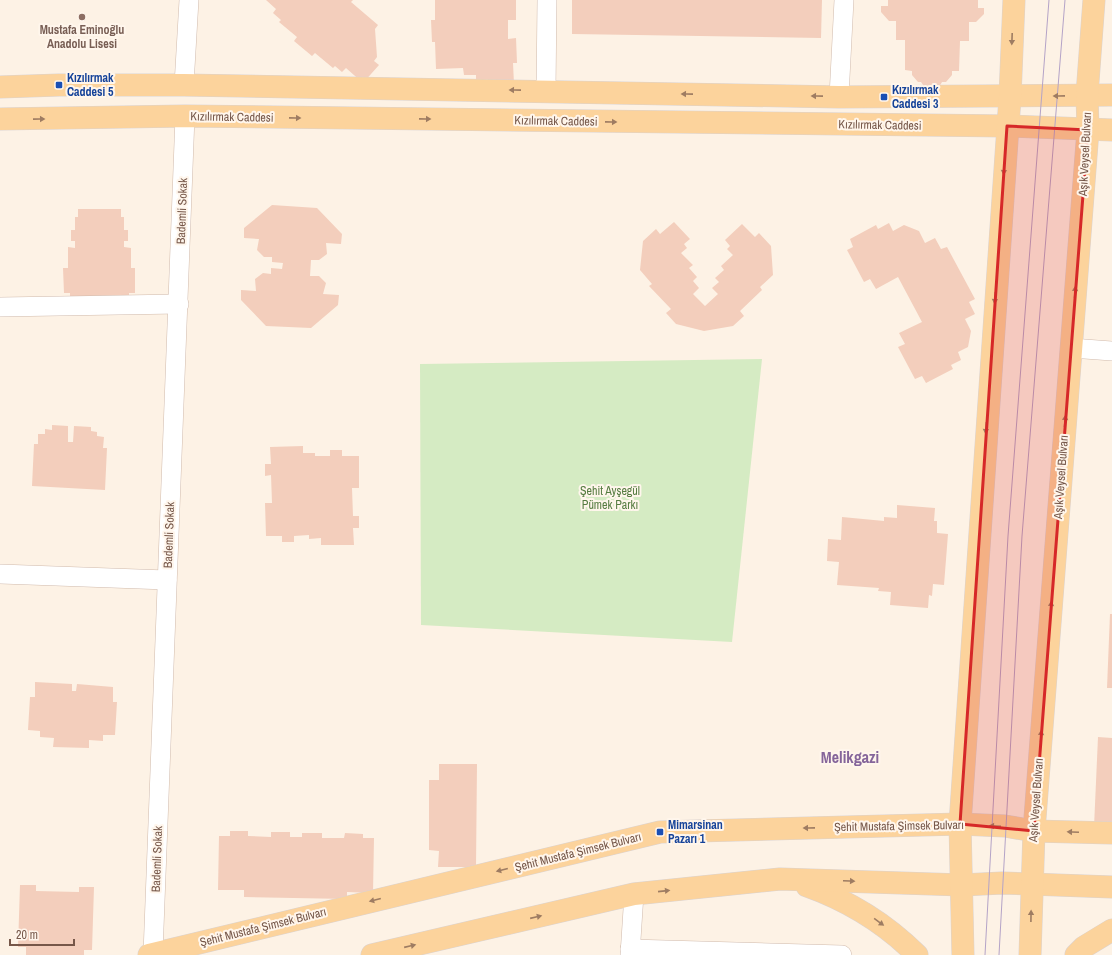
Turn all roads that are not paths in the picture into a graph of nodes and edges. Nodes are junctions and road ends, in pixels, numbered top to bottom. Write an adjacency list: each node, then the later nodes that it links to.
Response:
1 (188, 0): 6 (street)
2 (547, 0): 8 (street)
3 (844, 0): 11 (street)
4 (1014, 0): 12 (main road, one-way to 12)
5 (1094, 0): 9 (main road, Aşık Veysel Bulvarı)
6 (184, 86): 7 (main road); 8 (main road, one-way to 6)
7 (0, 87)
8 (546, 90): 11 (main road, one-way to 8)
9 (1087, 95): 10 (main road); 12 (main road, one-way to 12); 16 (main road, Aşık Veysel Bulvarı)
10 (1112, 95)
11 (839, 97): 12 (main road)
12 (1010, 97): 15 (main road)
13 (185, 116): 14 (main road, Kızılırmak Caddesi, one-way to 13); 15 (main road, Kızılırmak Caddesi, one-way to 15); 18 (street, Bademli Sokak)
14 (0, 119)
15 (1007, 126): 16 (main road, Kızılırmak Caddesi); 24 (main road, one-way to 24)
16 (1088, 130): 17 (main road, Kızılırmak Caddesi); 20 (main road, Aşık Veysel Bulvarı, one-way to 16)
17 (1112, 130)
18 (178, 304): 19 (street); 23 (street, Bademli Sokak)
19 (0, 307)
20 (1071, 348): 21 (street); 25 (main road, Aşık Veysel Bulvarı, one-way to 20)
21 (1112, 352)
22 (0, 574): 23 (street)
23 (167, 580): 35 (street, Bademli Sokak)
24 (960, 824): 25 (main road, Şehit Mustafa Şimsek Bulvarı, one-way to 24); 28 (main road); 35 (main road, Şehit Mustafa Şimsek Bulvarı, one-way to 35)
25 (1034, 831): 26 (main road, Şehit Mustafa Şimsek Bulvarı, one-way to 25); 29 (main road, Aşık Veysel Bulvarı)
26 (1112, 833)
27 (780, 879): 28 (main road, one-way to 28); 31 (main road, one-way to 27); 38 (main road, one-way to 38)
28 (962, 885): 29 (main road); 39 (main road)
29 (1031, 885): 30 (main road); 40 (main road, Aşık Veysel Bulvarı, one-way to 29)
30 (1112, 887)
31 (634, 894): 34 (street); 36 (main road, one-way to 31)
32 (1112, 930): 33 (main road)
33 (1091, 948): 41 (main road)
34 (630, 952): 37 (street)
35 (151, 954)
36 (372, 955)
37 (842, 955)
38 (917, 955)
39 (963, 955)
40 (1030, 955)
41 (1076, 955)

